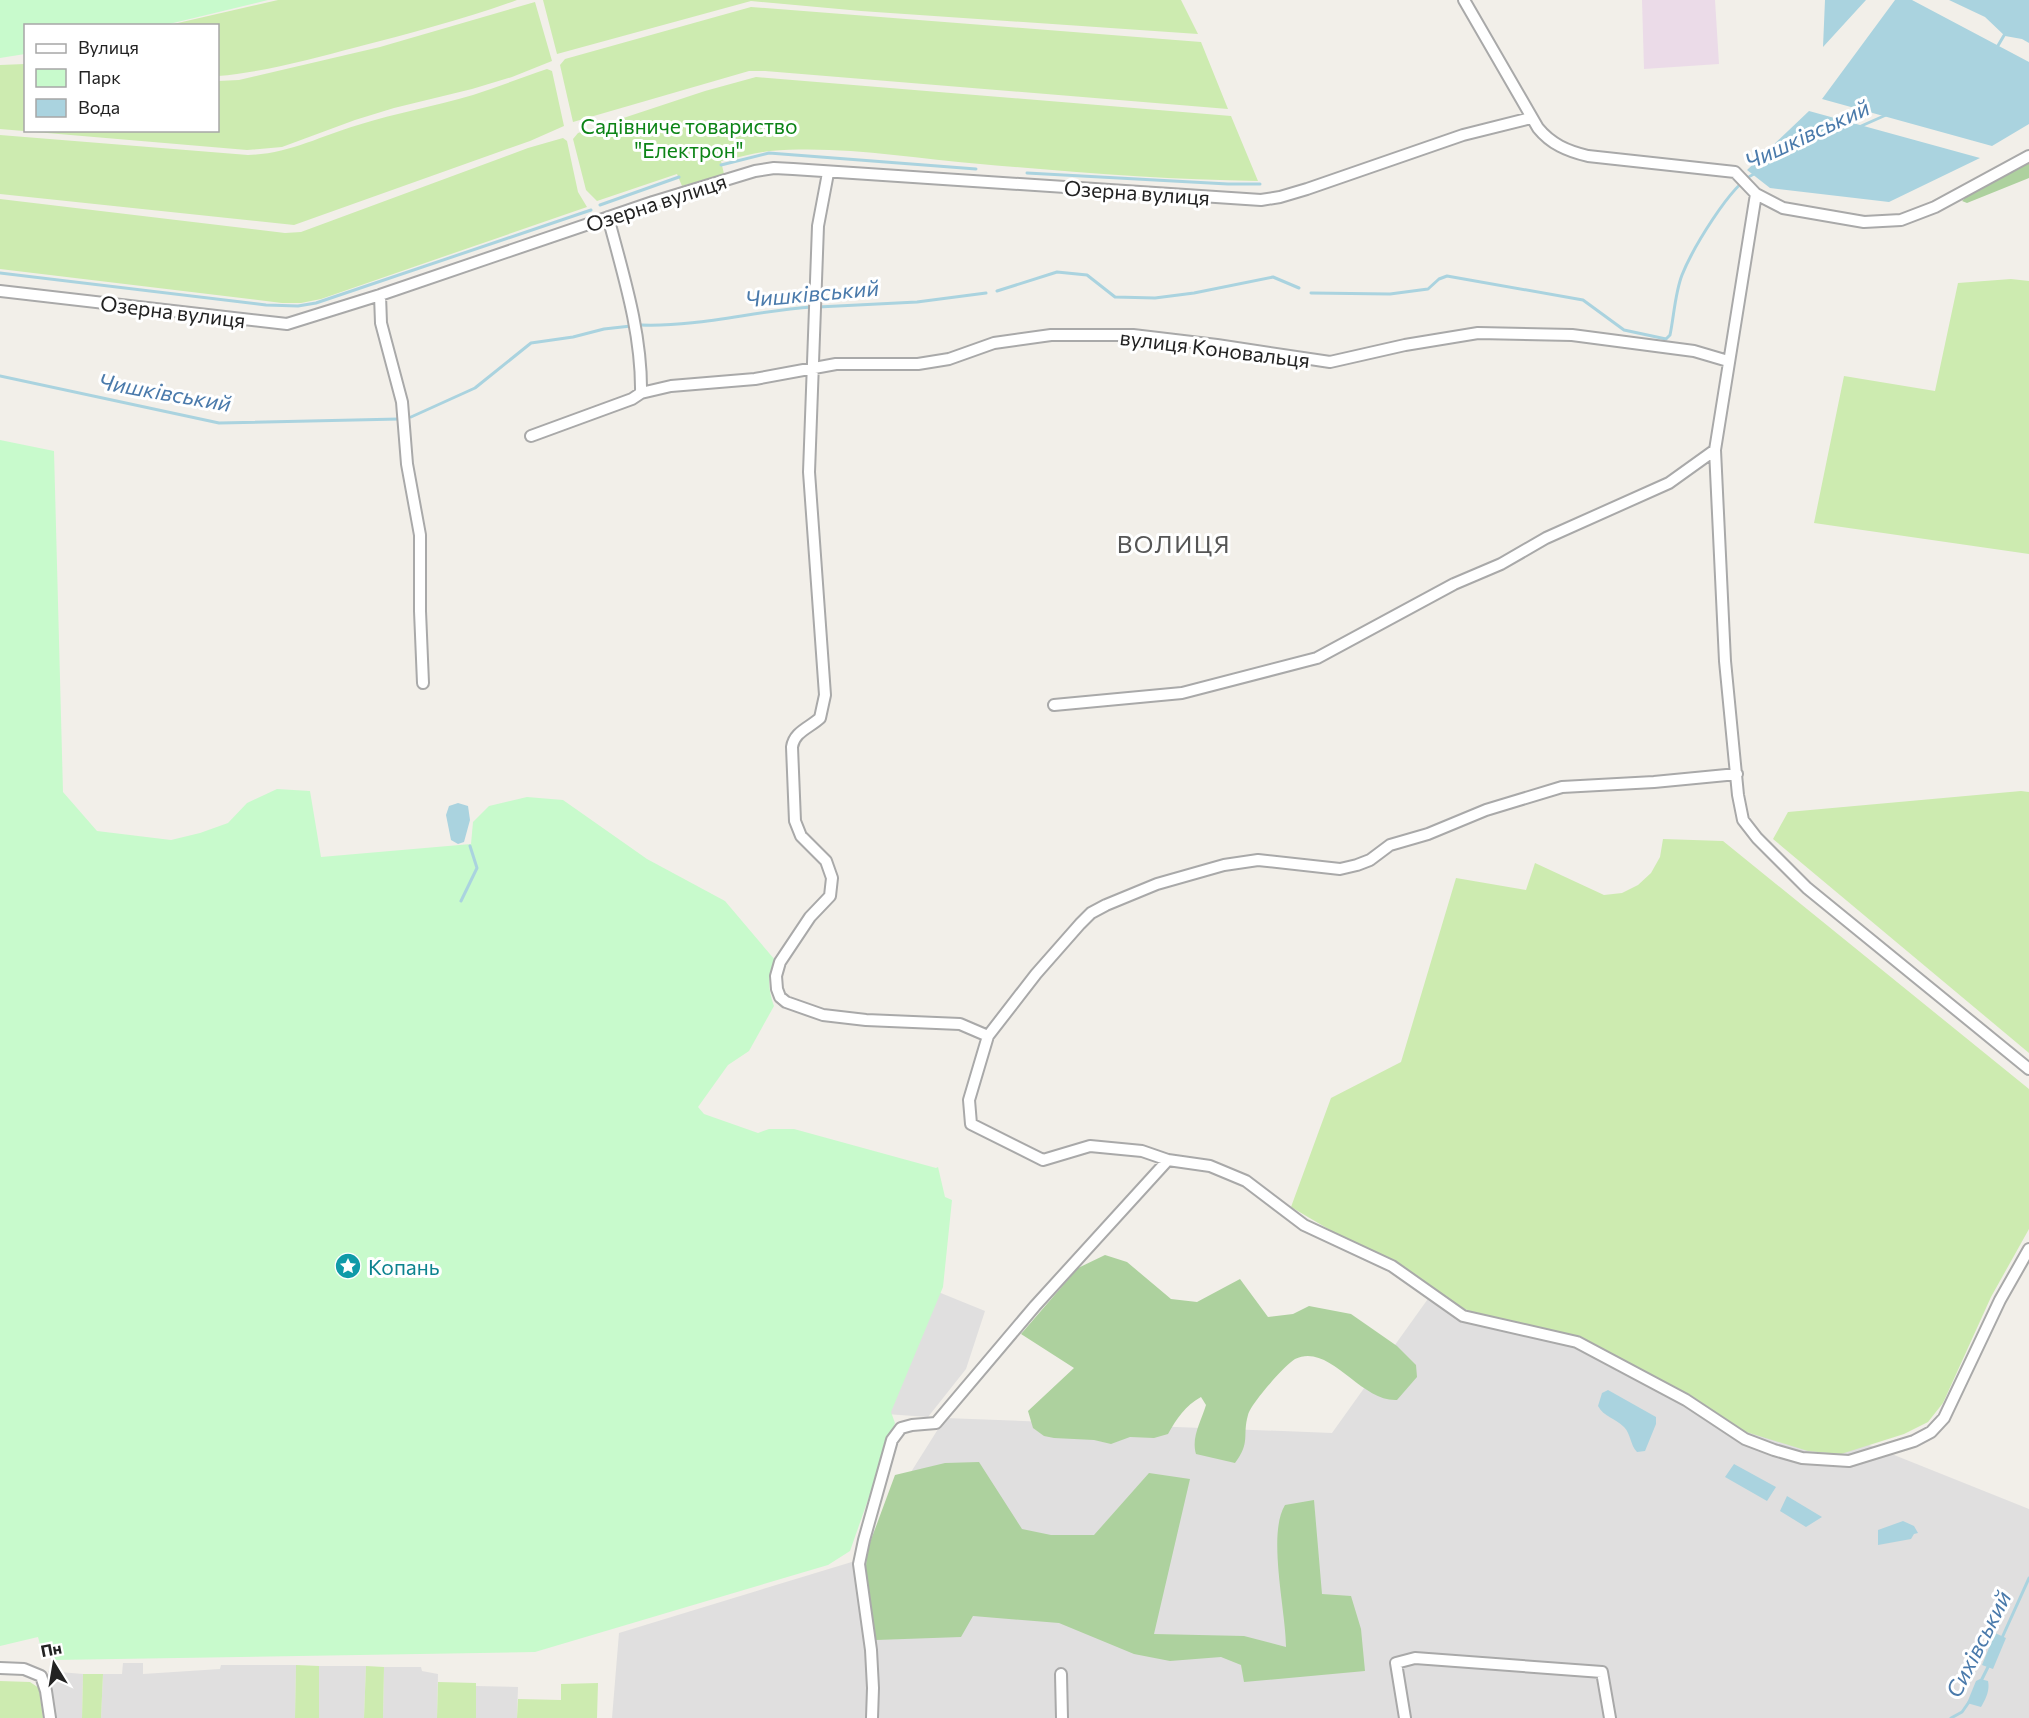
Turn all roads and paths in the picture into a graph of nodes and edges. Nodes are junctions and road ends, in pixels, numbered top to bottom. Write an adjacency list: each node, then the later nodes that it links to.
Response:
1 (1464, 0): 2 (street)
2 (1532, 118): 4 (street, Озерна вулиця); 5 (street)
3 (2029, 156): 5 (street)
4 (828, 173): 6 (street, Озерна вулиця); 10 (street)
5 (1753, 191): 9 (street)
6 (608, 217): 8 (street, Озерна вулиця); 11 (street)
7 (0, 291): 8 (street, Озерна вулиця)
8 (380, 295): 14 (street)
9 (1728, 361): 10 (street, вулиця Коновальця); 13 (street)
10 (812, 368): 11 (street, вулиця Коновальця); 17 (street)
11 (641, 393): 12 (street, вулиця Коновальця)
12 (531, 436)
13 (1715, 450): 15 (street); 16 (street)
14 (423, 682)
15 (1054, 705)
16 (1737, 774): 17 (street); 18 (street)
17 (988, 1036): 19 (street)
18 (2029, 1069)
19 (1168, 1160): 20 (street); 24 (street)
20 (2029, 1249)
21 (0, 1668): 23 (street)
22 (1061, 1674): 25 (street)
23 (50, 1718)
24 (872, 1718)
25 (1062, 1718)
26 (1405, 1718): 27 (street)
27 (1610, 1718)

